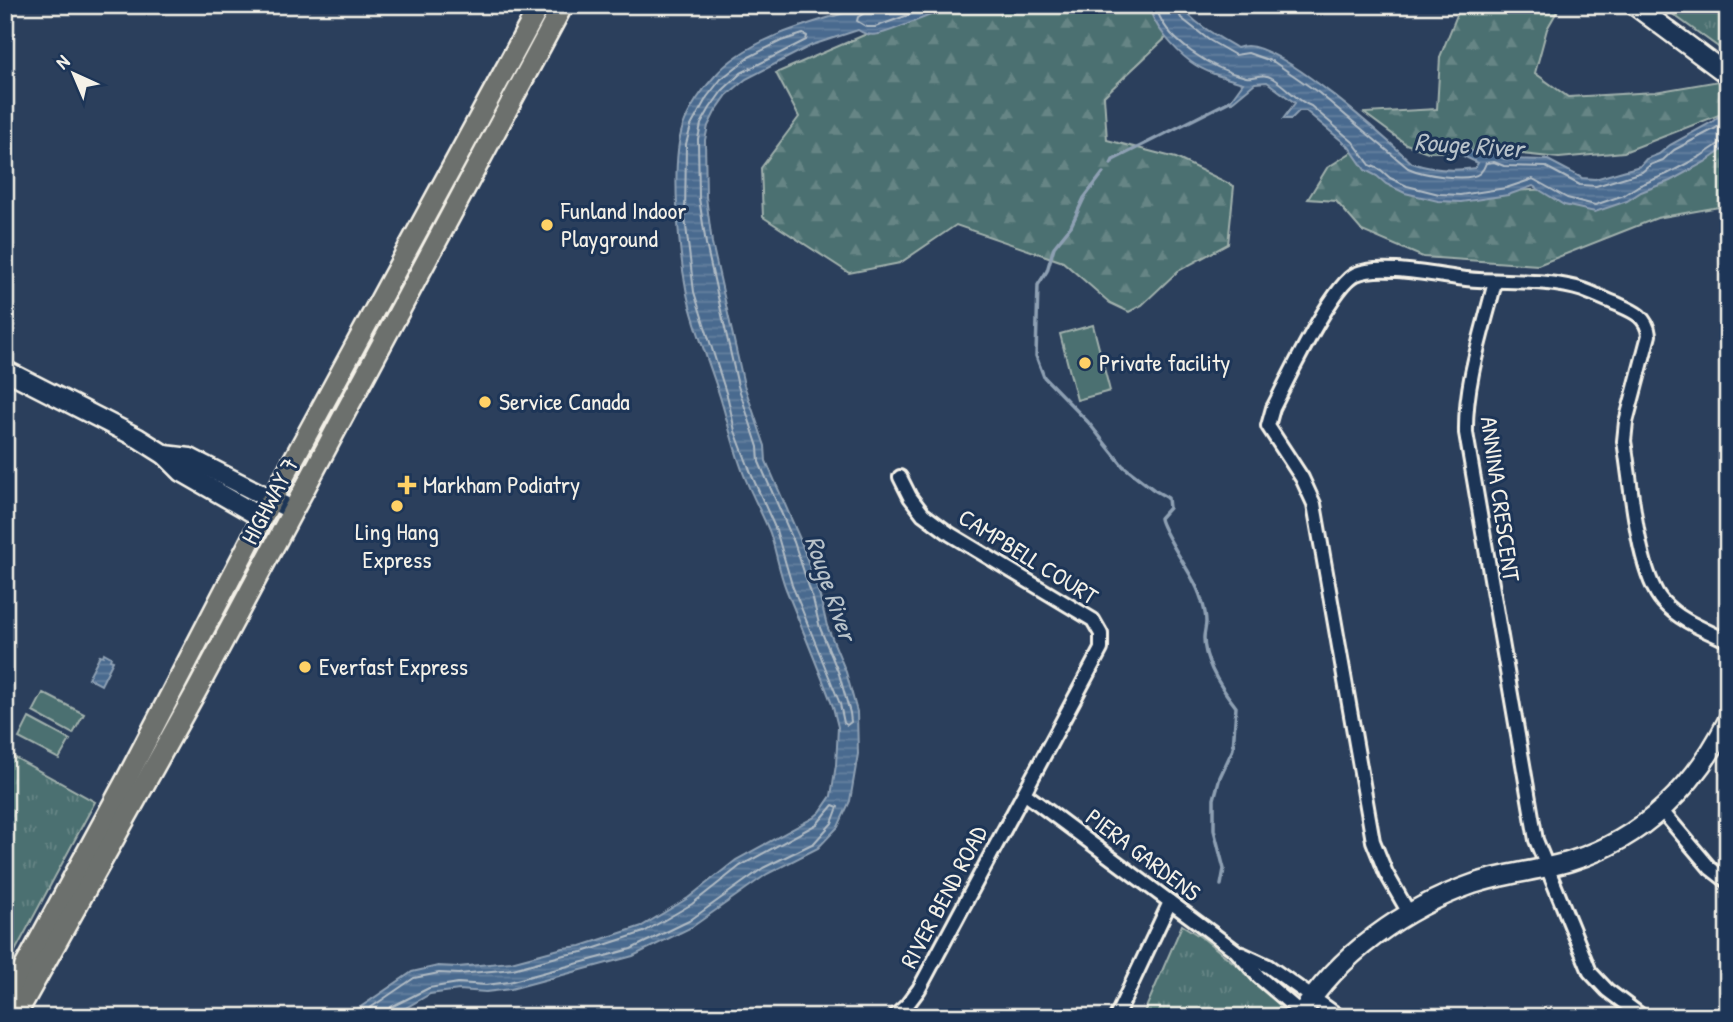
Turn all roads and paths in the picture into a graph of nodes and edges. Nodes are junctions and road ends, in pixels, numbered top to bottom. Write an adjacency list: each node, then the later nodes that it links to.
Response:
1 (540, 5): 9 (main road, HIGHWAY 7)
2 (563, 5): 10 (main road, HIGHWAY 7)
3 (1634, 5): 4 (street)
4 (1728, 75)
5 (1495, 282): 12 (street); 16 (street, ANNINA CRESCENT); 19 (street)
6 (5, 370): 7 (street)
7 (165, 455): 9 (street); 11 (street)
8 (900, 477): 14 (street, CAMPBELL COURT)
9 (272, 499): 10 (street); 11 (main road, HIGHWAY 7)
10 (292, 510): 21 (main road, HIGHWAY 7)
11 (262, 518): 21 (main road, HIGHWAY 7)
12 (1728, 641)
13 (1728, 720): 15 (street)
14 (1024, 793): 18 (street, PIERA GARDENS); 26 (street, RIVER BEND ROAD)
15 (1662, 811): 16 (street); 17 (street)
16 (1546, 867): 19 (street); 29 (street, ANNINA CRESCENT)
17 (1728, 882)
18 (1170, 902): 20 (street, PIERA GARDENS); 27 (street)
19 (1409, 913): 22 (street)
20 (1236, 951): 22 (street, PIERA GARDENS); 24 (street, PIERA GARDENS)
21 (35, 964): 23 (main road, HIGHWAY 7); 25 (main road, HIGHWAY 7)
22 (1313, 996): 24 (street); 28 (street, PIERA GARDENS)
23 (5, 1003)
24 (1302, 1015)
25 (15, 1017)
26 (894, 1017)
27 (1116, 1017)
28 (1340, 1017)
29 (1643, 1017)

